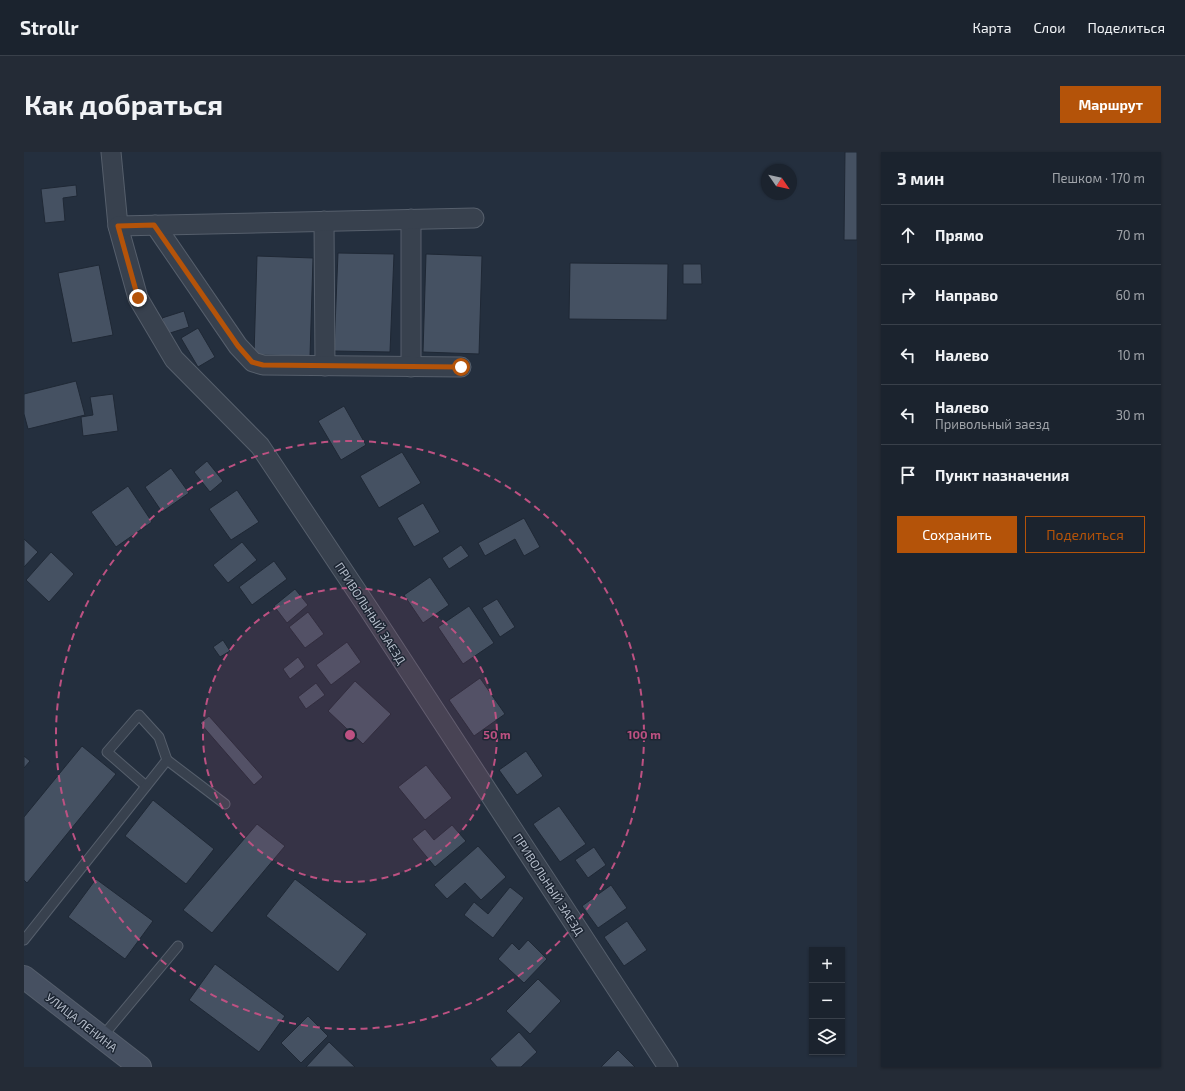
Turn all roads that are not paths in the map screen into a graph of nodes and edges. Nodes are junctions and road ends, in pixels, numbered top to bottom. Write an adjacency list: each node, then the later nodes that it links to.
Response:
1 (111, 152): 6 (street, ПРИВОЛЬНЫЙ ЗАЕЗД)
2 (474, 218): 3 (street)
3 (411, 219): 4 (street); 8 (street)
4 (324, 221): 5 (street); 7 (street)
5 (154, 225): 6 (street); 7 (street)
6 (118, 226): 18 (street, ПРИВОЛЬНЫЙ ЗАЕЗД)
7 (325, 366): 8 (street)
8 (411, 366): 9 (street)
9 (461, 367)
10 (167, 760): 11 (lane); 11 (lane); 12 (lane)
11 (146, 786): 13 (lane)
12 (225, 804)
13 (24, 940)
14 (178, 946): 16 (lane)
15 (24, 977): 16 (main road, УЛИЦА ЛЕНИНА)
16 (102, 1037): 17 (main road, УЛИЦА ЛЕНИНА)
17 (140, 1067)
18 (668, 1067)

